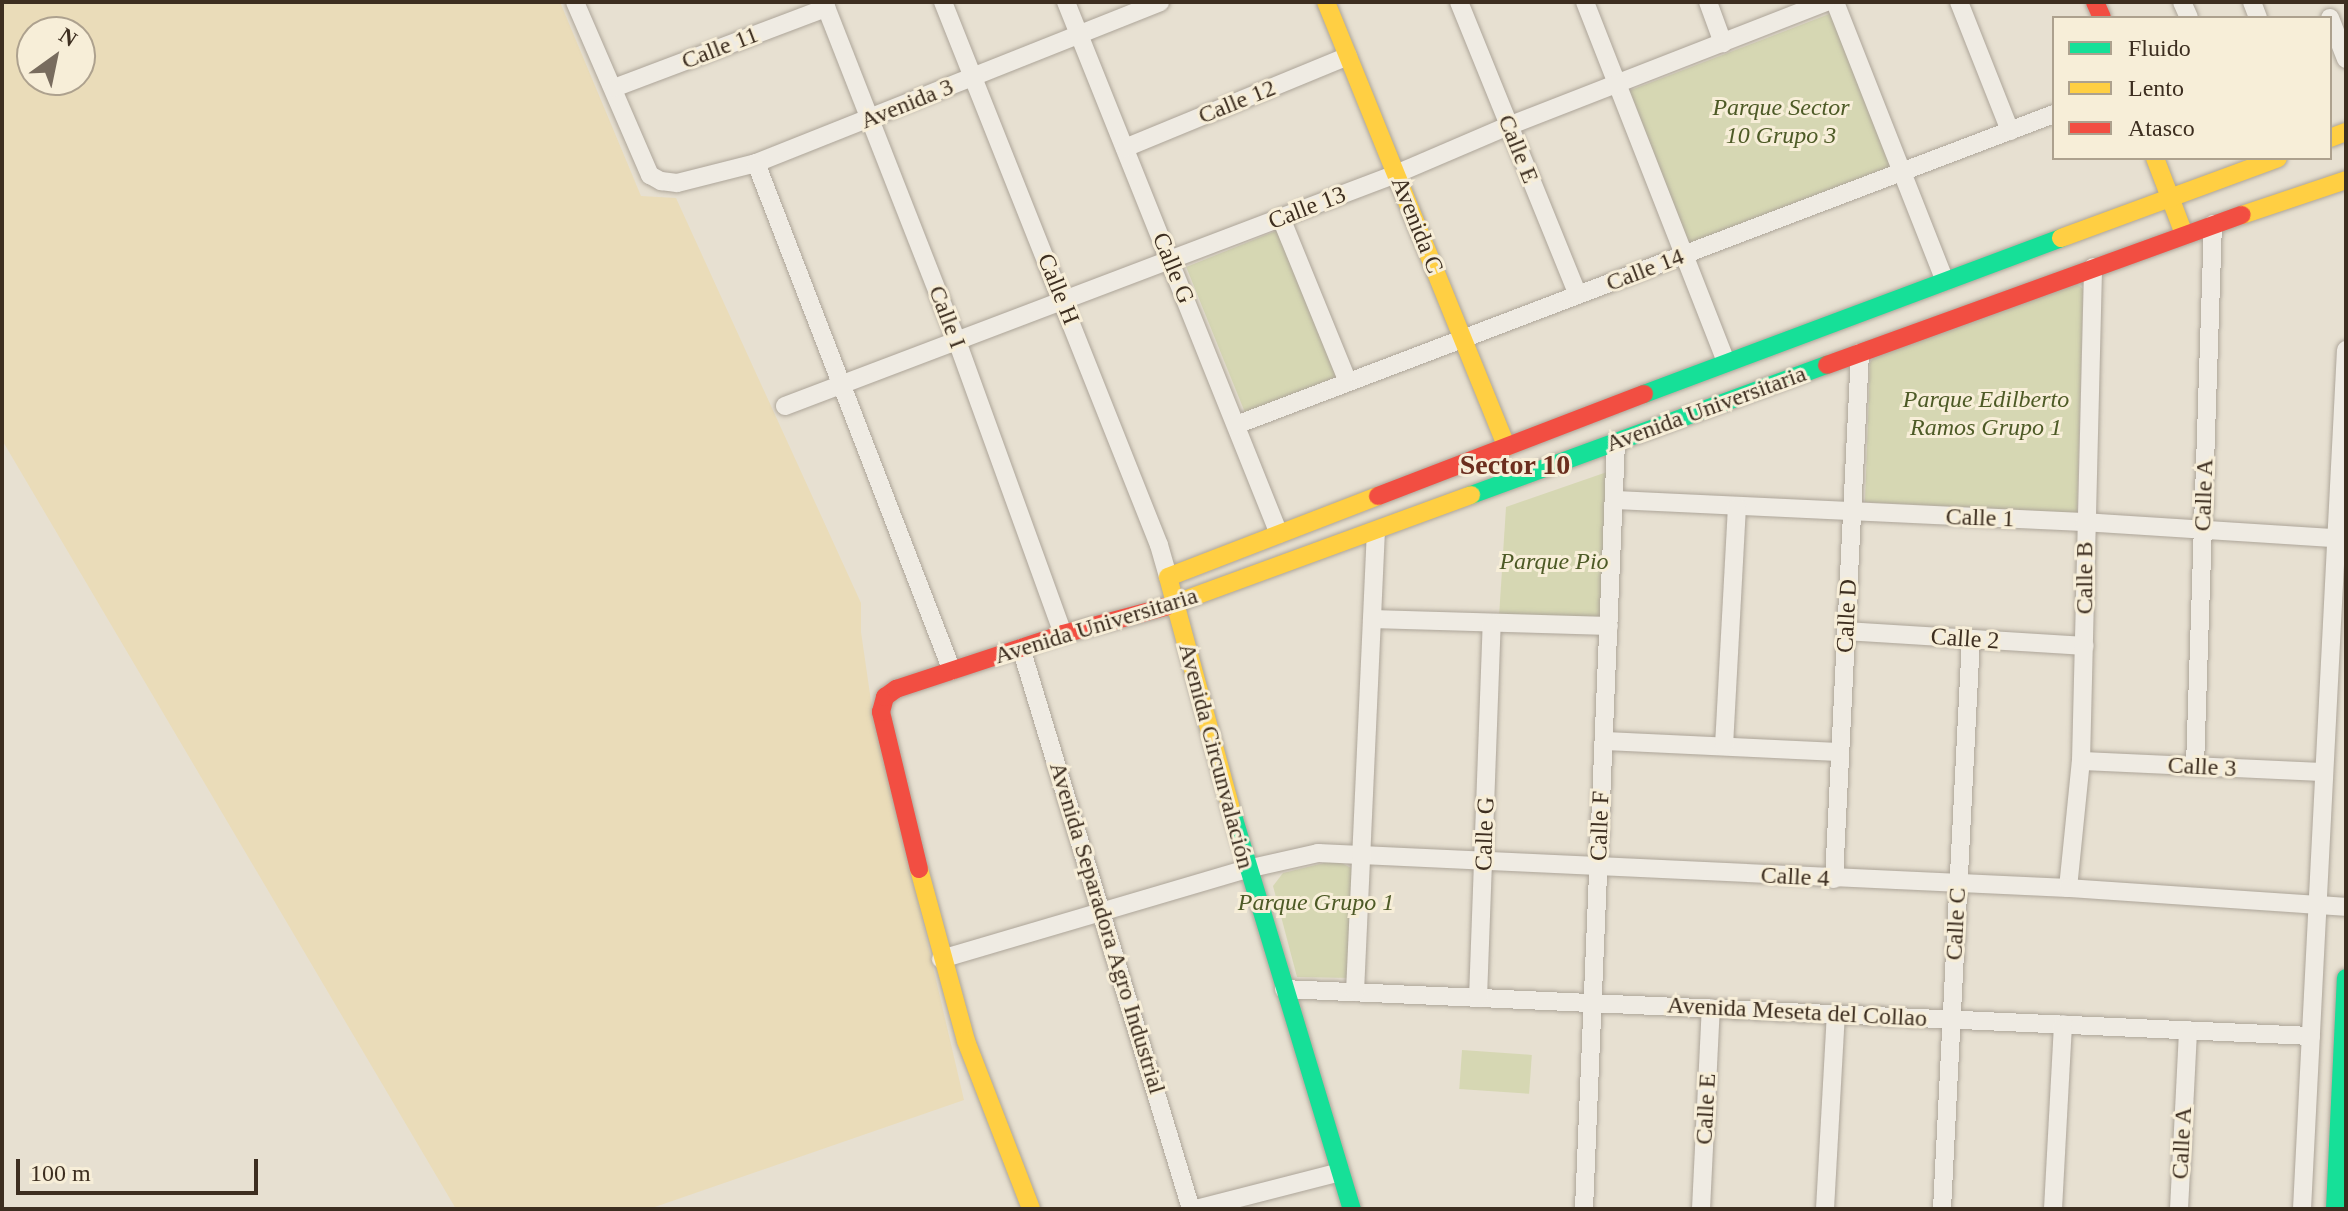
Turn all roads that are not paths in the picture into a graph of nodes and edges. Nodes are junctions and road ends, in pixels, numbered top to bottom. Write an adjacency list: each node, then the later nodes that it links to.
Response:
1 (575, 2): 20 (street)
2 (943, 2): 18 (street, Calle H)
3 (1066, 2): 14 (street, Calle G)
4 (1160, 2): 14 (street, Avenida 3)
5 (1326, 2): 16 (street, Avenida C)
6 (1459, 2): 23 (street, Calle E)
7 (1585, 2): 19 (street)
8 (1708, 2): 15 (street)
9 (1826, 2): 15 (street, Calle 13)
10 (1835, 2): 29 (street)
11 (1959, 2): 24 (street)
12 (825, 5): 20 (street, Calle 11); 22 (street, Calle I)
13 (2332, 23): 17 (street)
14 (1079, 35): 18 (street, Avenida 3); 25 (street, Calle G)
15 (1723, 43): 19 (street, Calle 13)
16 (1348, 56): 25 (street, Calle 12); 30 (street, Avenida C)
17 (2346, 59)
18 (973, 77): 22 (street, Avenida 3); 41 (street, Calle H)
19 (1617, 84): 23 (street, Calle 13); 36 (street)
20 (614, 88): 27 (street, Avenida 3)
21 (2052, 115): 24 (street, Calle 14)
22 (869, 119): 27 (street, Avenida 3); 43 (street, Calle I)
23 (1508, 126): 30 (street, Calle 13); 40 (street, Calle E)
24 (2010, 131): 29 (street, Calle 14)
25 (1125, 148): 37 (street, Calle G)
26 (2156, 160): 32 (street)
27 (756, 163): 48 (street)
28 (2247, 163): 32 (street, Avenida Universitaria)
29 (1903, 172): 36 (street, Calle 14); 39 (street)
30 (1396, 174): 33 (street, Calle 13); 42 (street, Avenida C)
31 (2346, 180): 34 (street, Avenida Universitaria)
32 (2171, 199): 35 (street); 39 (street, Avenida Universitaria)
33 (1281, 218): 37 (street, Calle 13); 47 (street)
34 (2213, 224): 35 (street, Avenida Universitaria); 58 (street, Calle A)
35 (2184, 234): 38 (street, Avenida Universitaria)
36 (1685, 255): 40 (street, Calle 14); 46 (street)
37 (1170, 260): 41 (street, Calle 13); 50 (street, Calle G)
38 (2093, 267): 45 (street, Avenida Universitaria); 56 (street, Calle B)
39 (1945, 281): 46 (street, Avenida Universitaria)
40 (1578, 295): 42 (street, Calle 14)
41 (1063, 300): 43 (street, Calle 13); 61 (street, Calle H)
42 (1463, 339): 47 (street, Calle 14); 52 (street, Avenida C)
43 (957, 341): 48 (street, Calle 13); 67 (street, Calle I)
44 (2346, 350): 60 (street)
45 (1860, 353): 51 (street, Avenida Universitaria); 55 (street, Calle D)
46 (1726, 362): 52 (street, Avenida Universitaria)
47 (1348, 382): 50 (street, Calle 14)
48 (843, 383): 49 (street, Calle 13); 71 (street)
49 (785, 406)
50 (1236, 425): 59 (street, Calle G)
51 (1616, 442): 53 (street, Calle F); 57 (street, Avenida Universitaria)
52 (1507, 447): 59 (street, Avenida Universitaria)
53 (1614, 500): 54 (street, Calle 1); 65 (street, Calle F)
54 (1737, 507): 55 (street, Calle 1); 73 (street)
55 (1852, 513): 56 (street, Calle 1); 66 (street, Calle D)
56 (2084, 522): 58 (street, Calle 1); 69 (street, Calle B)
57 (1376, 531): 62 (street, Avenida Universitaria); 63 (street)
58 (2203, 532): 60 (street, Calle 1); 76 (street, Calle A)
59 (1279, 534): 61 (street, Avenida Universitaria)
60 (2341, 539): 77 (street)
61 (1168, 577): 62 (street, Avenida Circunvalación)
62 (1175, 604): 67 (street, Avenida Universitaria); 81 (street, Avenida Circunvalación)
63 (1372, 619): 64 (street); 78 (street)
64 (1492, 623): 65 (street); 79 (street, Calle G)
65 (1609, 626): 72 (street, Calle F)
66 (1846, 631): 68 (street, Calle 2); 74 (street, Calle D)
67 (1063, 634): 70 (street, Avenida Universitaria)
68 (1971, 639): 69 (street, Calle 2); 83 (street, Calle C)
69 (2085, 646): 75 (street, Calle B)
70 (1021, 648): 71 (street, Avenida Universitaria); 87 (street, Avenida Separadora Agro Industrial)
71 (952, 671): 88 (street, Avenida Universitaria)
72 (1604, 741): 73 (street); 80 (street, Calle F)
73 (1724, 746): 74 (street)
74 (1840, 752): 82 (street, Calle D)
75 (2081, 761): 76 (street, Calle 3); 84 (street, Calle B)
76 (2195, 766): 77 (street, Calle 3)
77 (2324, 772): 85 (street)
78 (1361, 853): 79 (street, Calle 4); 81 (street, Calle 4); 91 (street)
79 (1484, 861): 80 (street, Calle 4); 92 (street, Calle G)
80 (1599, 868): 82 (street, Calle 4); 93 (street, Calle F)
81 (1247, 869): 87 (street, Calle 4); 90 (street, Avenida Circunvalación)
82 (1834, 879): 83 (street, Calle 4)
83 (1958, 885): 84 (street, Calle 4); 96 (street, Calle C)
84 (2068, 888): 85 (street, Calle 4)
85 (2317, 905): 86 (street, Calle 4); 99 (street)
86 (2346, 907)
87 (1101, 912): 88 (street, Calle 4); 102 (street, Avenida Separadora Agro Industrial)
88 (941, 959): 101 (street)
89 (2346, 978): 111 (street)
90 (1284, 989): 91 (street, Avenida Meseta del Collao); 100 (street, Avenida Circunvalación)
91 (1355, 992): 92 (street, Avenida Meseta del Collao)
92 (1478, 998): 93 (street, Avenida Meseta del Collao)
93 (1593, 1003): 94 (street, Avenida Meseta del Collao); 104 (street, Calle F)
94 (1711, 1008): 95 (street, Avenida Meseta del Collao); 105 (street, Calle E)
95 (1836, 1014): 96 (street, Avenida Meseta del Collao); 106 (street)
96 (1951, 1019): 97 (street, Avenida Meseta del Collao); 107 (street, Calle C)
97 (2063, 1024): 98 (street, Avenida Meseta del Collao); 108 (street)
98 (2188, 1030): 99 (street, Avenida Meseta del Collao); 109 (street, Calle A)
99 (2311, 1036): 110 (street)
100 (1340, 1172): 102 (street); 103 (street, Avenida Circunvalación)
101 (1031, 1209)
102 (1193, 1209)
103 (1352, 1209)
104 (1584, 1209)
105 (1701, 1209)
106 (1825, 1209)
107 (1942, 1209)
108 (2053, 1209)
109 (2179, 1209)
110 (2302, 1209)
111 (2335, 1209)

